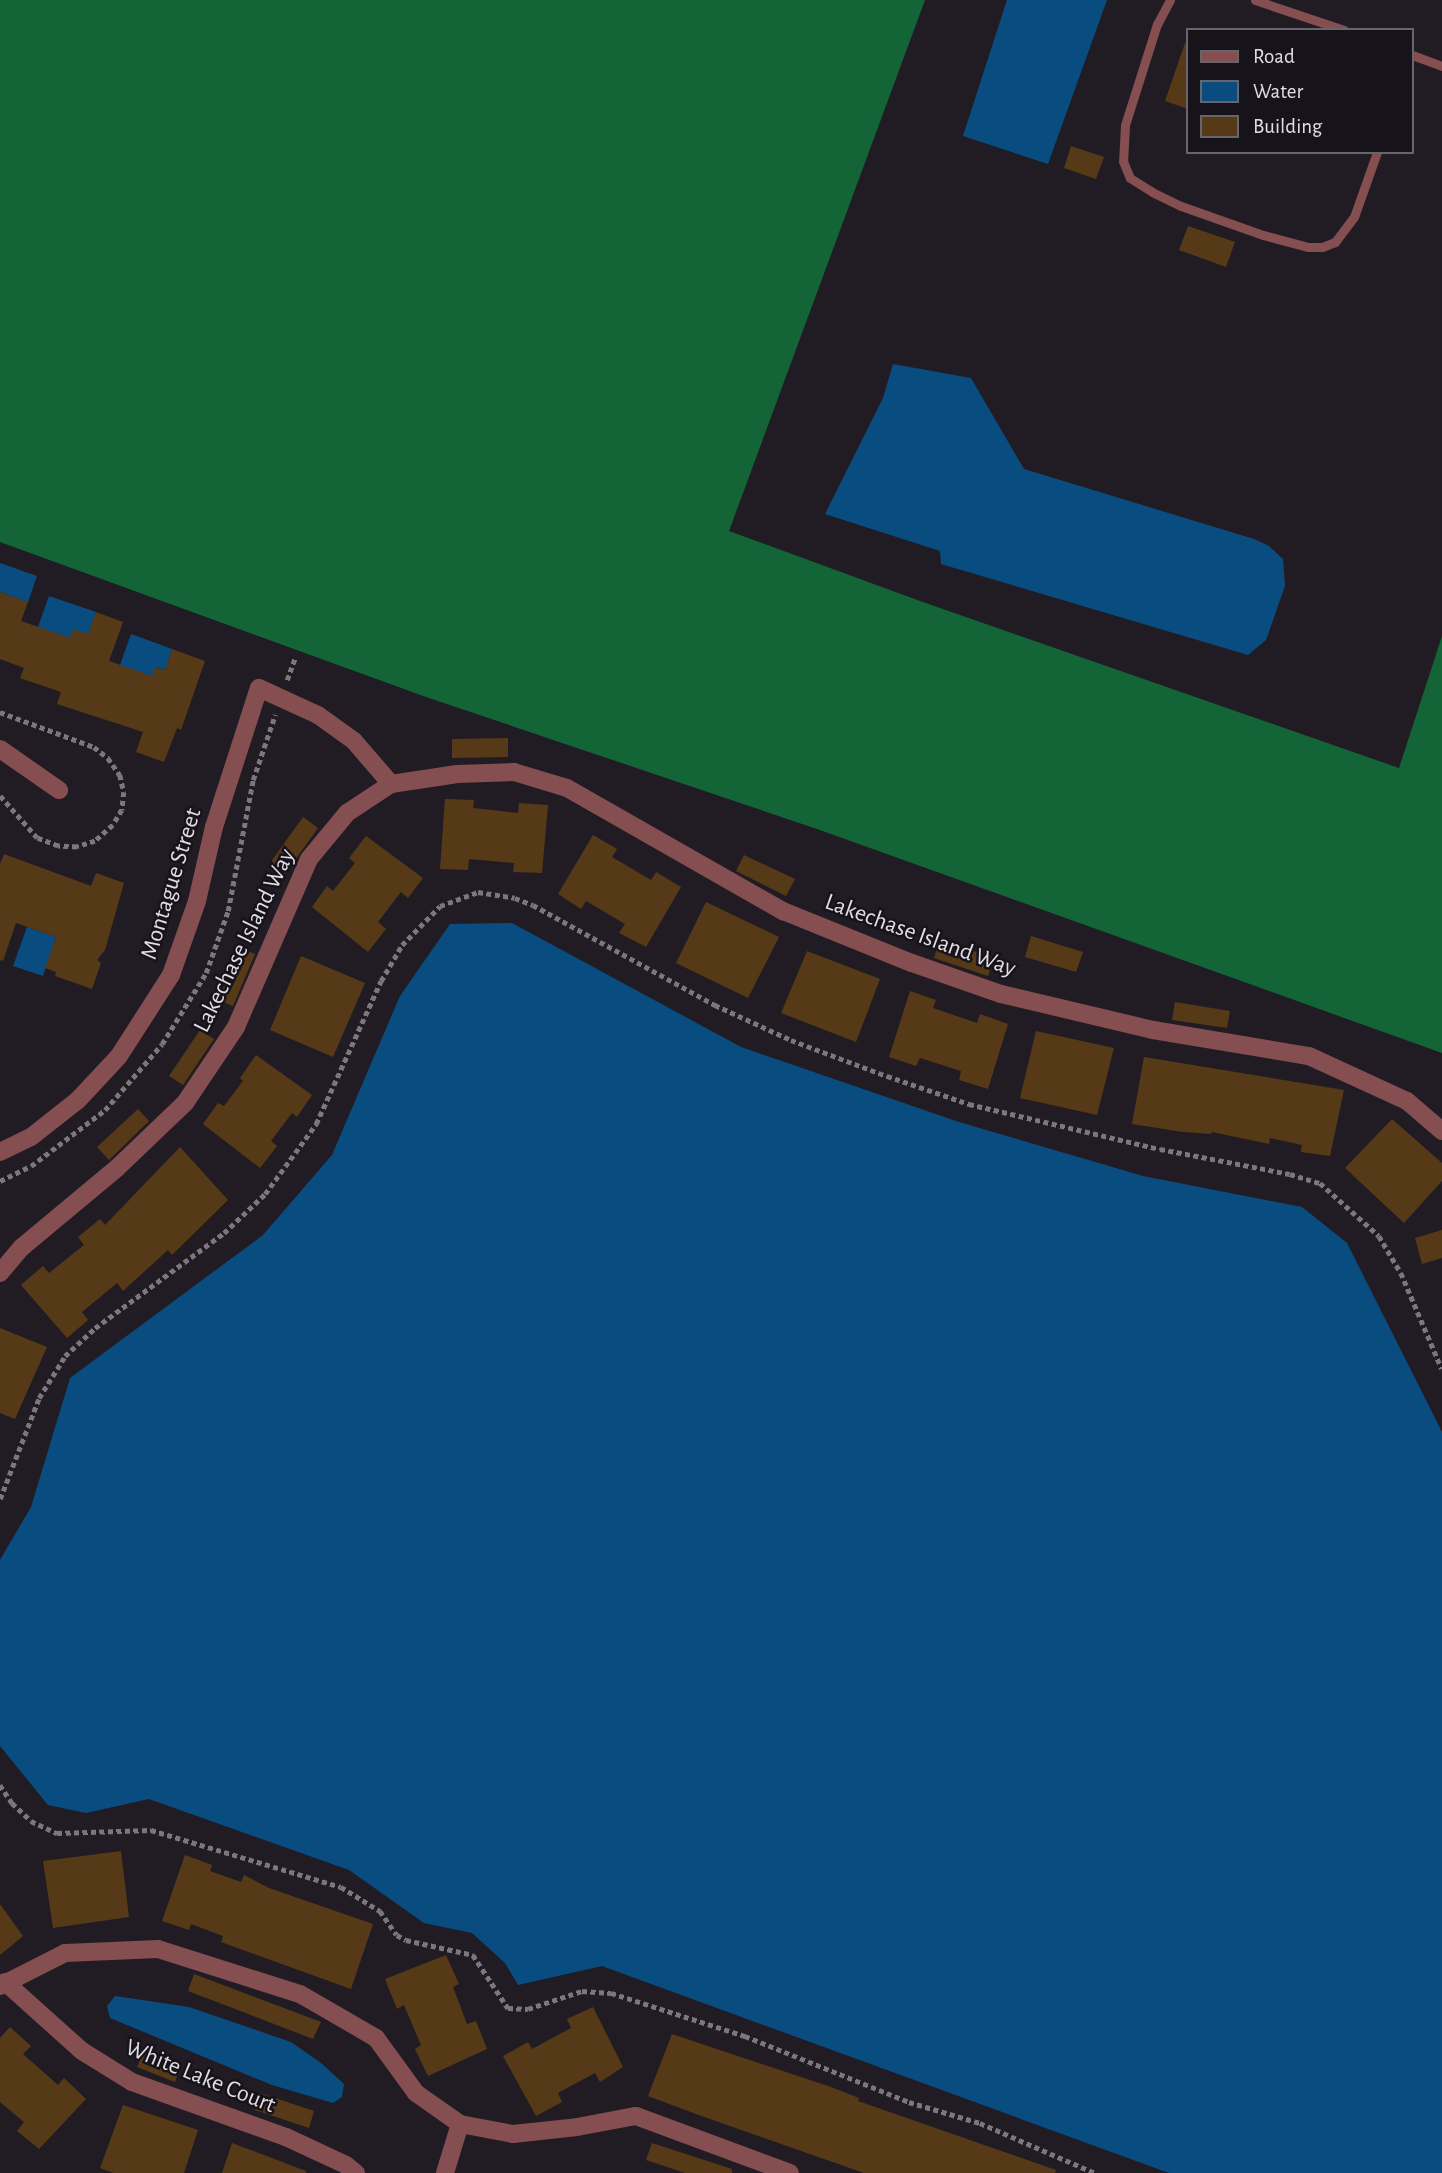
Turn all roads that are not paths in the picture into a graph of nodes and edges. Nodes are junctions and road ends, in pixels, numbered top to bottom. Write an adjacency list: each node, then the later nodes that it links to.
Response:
1 (1170, 0): 6 (lane)
2 (1255, 0): 3 (lane)
3 (1338, 28)
4 (1414, 56): 5 (lane)
5 (1442, 66)
6 (1376, 154)
7 (0, 749): 9 (street)
8 (391, 783): 10 (street, Lakechase Island Way); 11 (street, Montague Street); 12 (street, Lakechase Island Way)
9 (60, 790)
10 (1442, 1131)
11 (0, 1152)
12 (0, 1273)
13 (2, 1984): 14 (street); 15 (street, White Lake Court)
14 (460, 2124): 16 (street); 17 (street)
15 (356, 2173)
16 (445, 2173)
17 (790, 2173)

